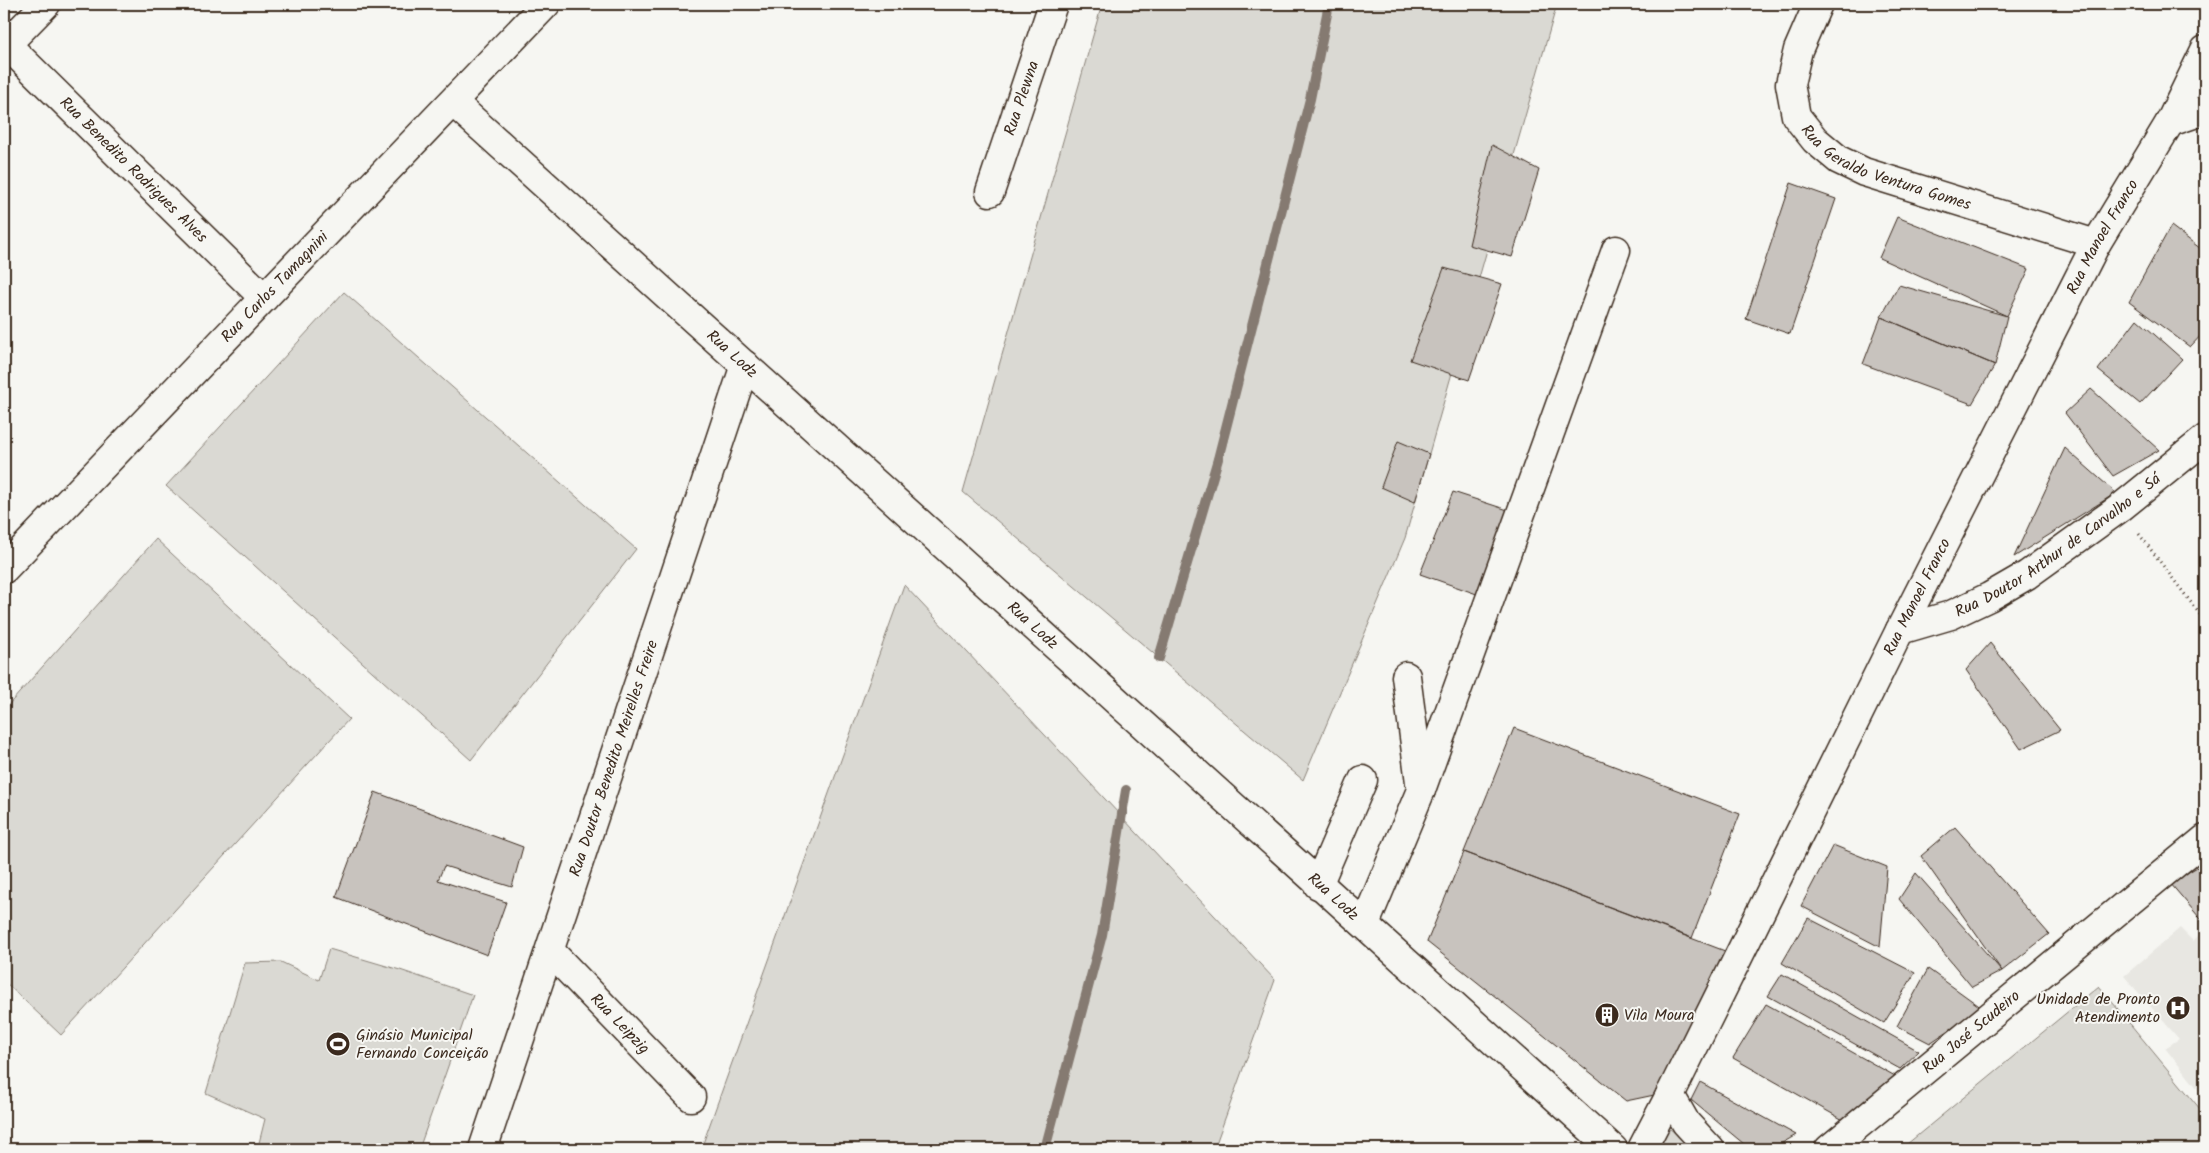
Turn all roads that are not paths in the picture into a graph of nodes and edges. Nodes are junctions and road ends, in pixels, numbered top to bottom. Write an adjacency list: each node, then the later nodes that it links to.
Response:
1 (46, 4): 5 (street)
2 (546, 4): 7 (street, Rua Carlos Tamagnini)
3 (1052, 4): 10 (street, Rua Plewna)
4 (1818, 4): 11 (street, Rua Geraldo Ventura Gomes)
5 (5, 45): 13 (street, Rua Benedito Rodrigues Alves)
6 (2205, 50): 9 (street, Rua Manoel Franco)
7 (453, 102): 13 (street, Rua Carlos Tamagnini); 14 (street, Rua Lodz)
8 (2205, 110): 9 (street)
9 (2170, 122): 11 (street, Rua Manoel Franco)
10 (990, 192)
11 (2096, 244): 17 (street, Rua Manoel Franco)
12 (1616, 250): 20 (street)
13 (264, 298): 16 (street, Rua Carlos Tamagnini)
14 (745, 365): 22 (street, Rua Lodz); 24 (street, Rua Doutor Benedito Meirelles Freire)
15 (2205, 439): 17 (street, Rua Doutor Arthur de Carvalho e Sá)
16 (4, 569)
17 (1900, 630): 25 (street, Rua Manoel Franco)
18 (1406, 676): 20 (street)
19 (1363, 780): 22 (street)
20 (1420, 790): 23 (street)
21 (2205, 839): 31 (street, Rua José Scudeiro)
22 (1318, 885): 23 (street, Rua Lodz)
23 (1365, 924): 28 (street, Rua Lodz)
24 (550, 951): 26 (street, Rua Leipzig); 27 (street, Rua Doutor Benedito Meirelles Freire)
25 (1670, 1095): 29 (street, Rua Manoel Franco); 30 (street)
26 (691, 1097)
27 (484, 1149)
28 (1613, 1149)
29 (1642, 1149)
30 (1710, 1149)
31 (1829, 1149)

